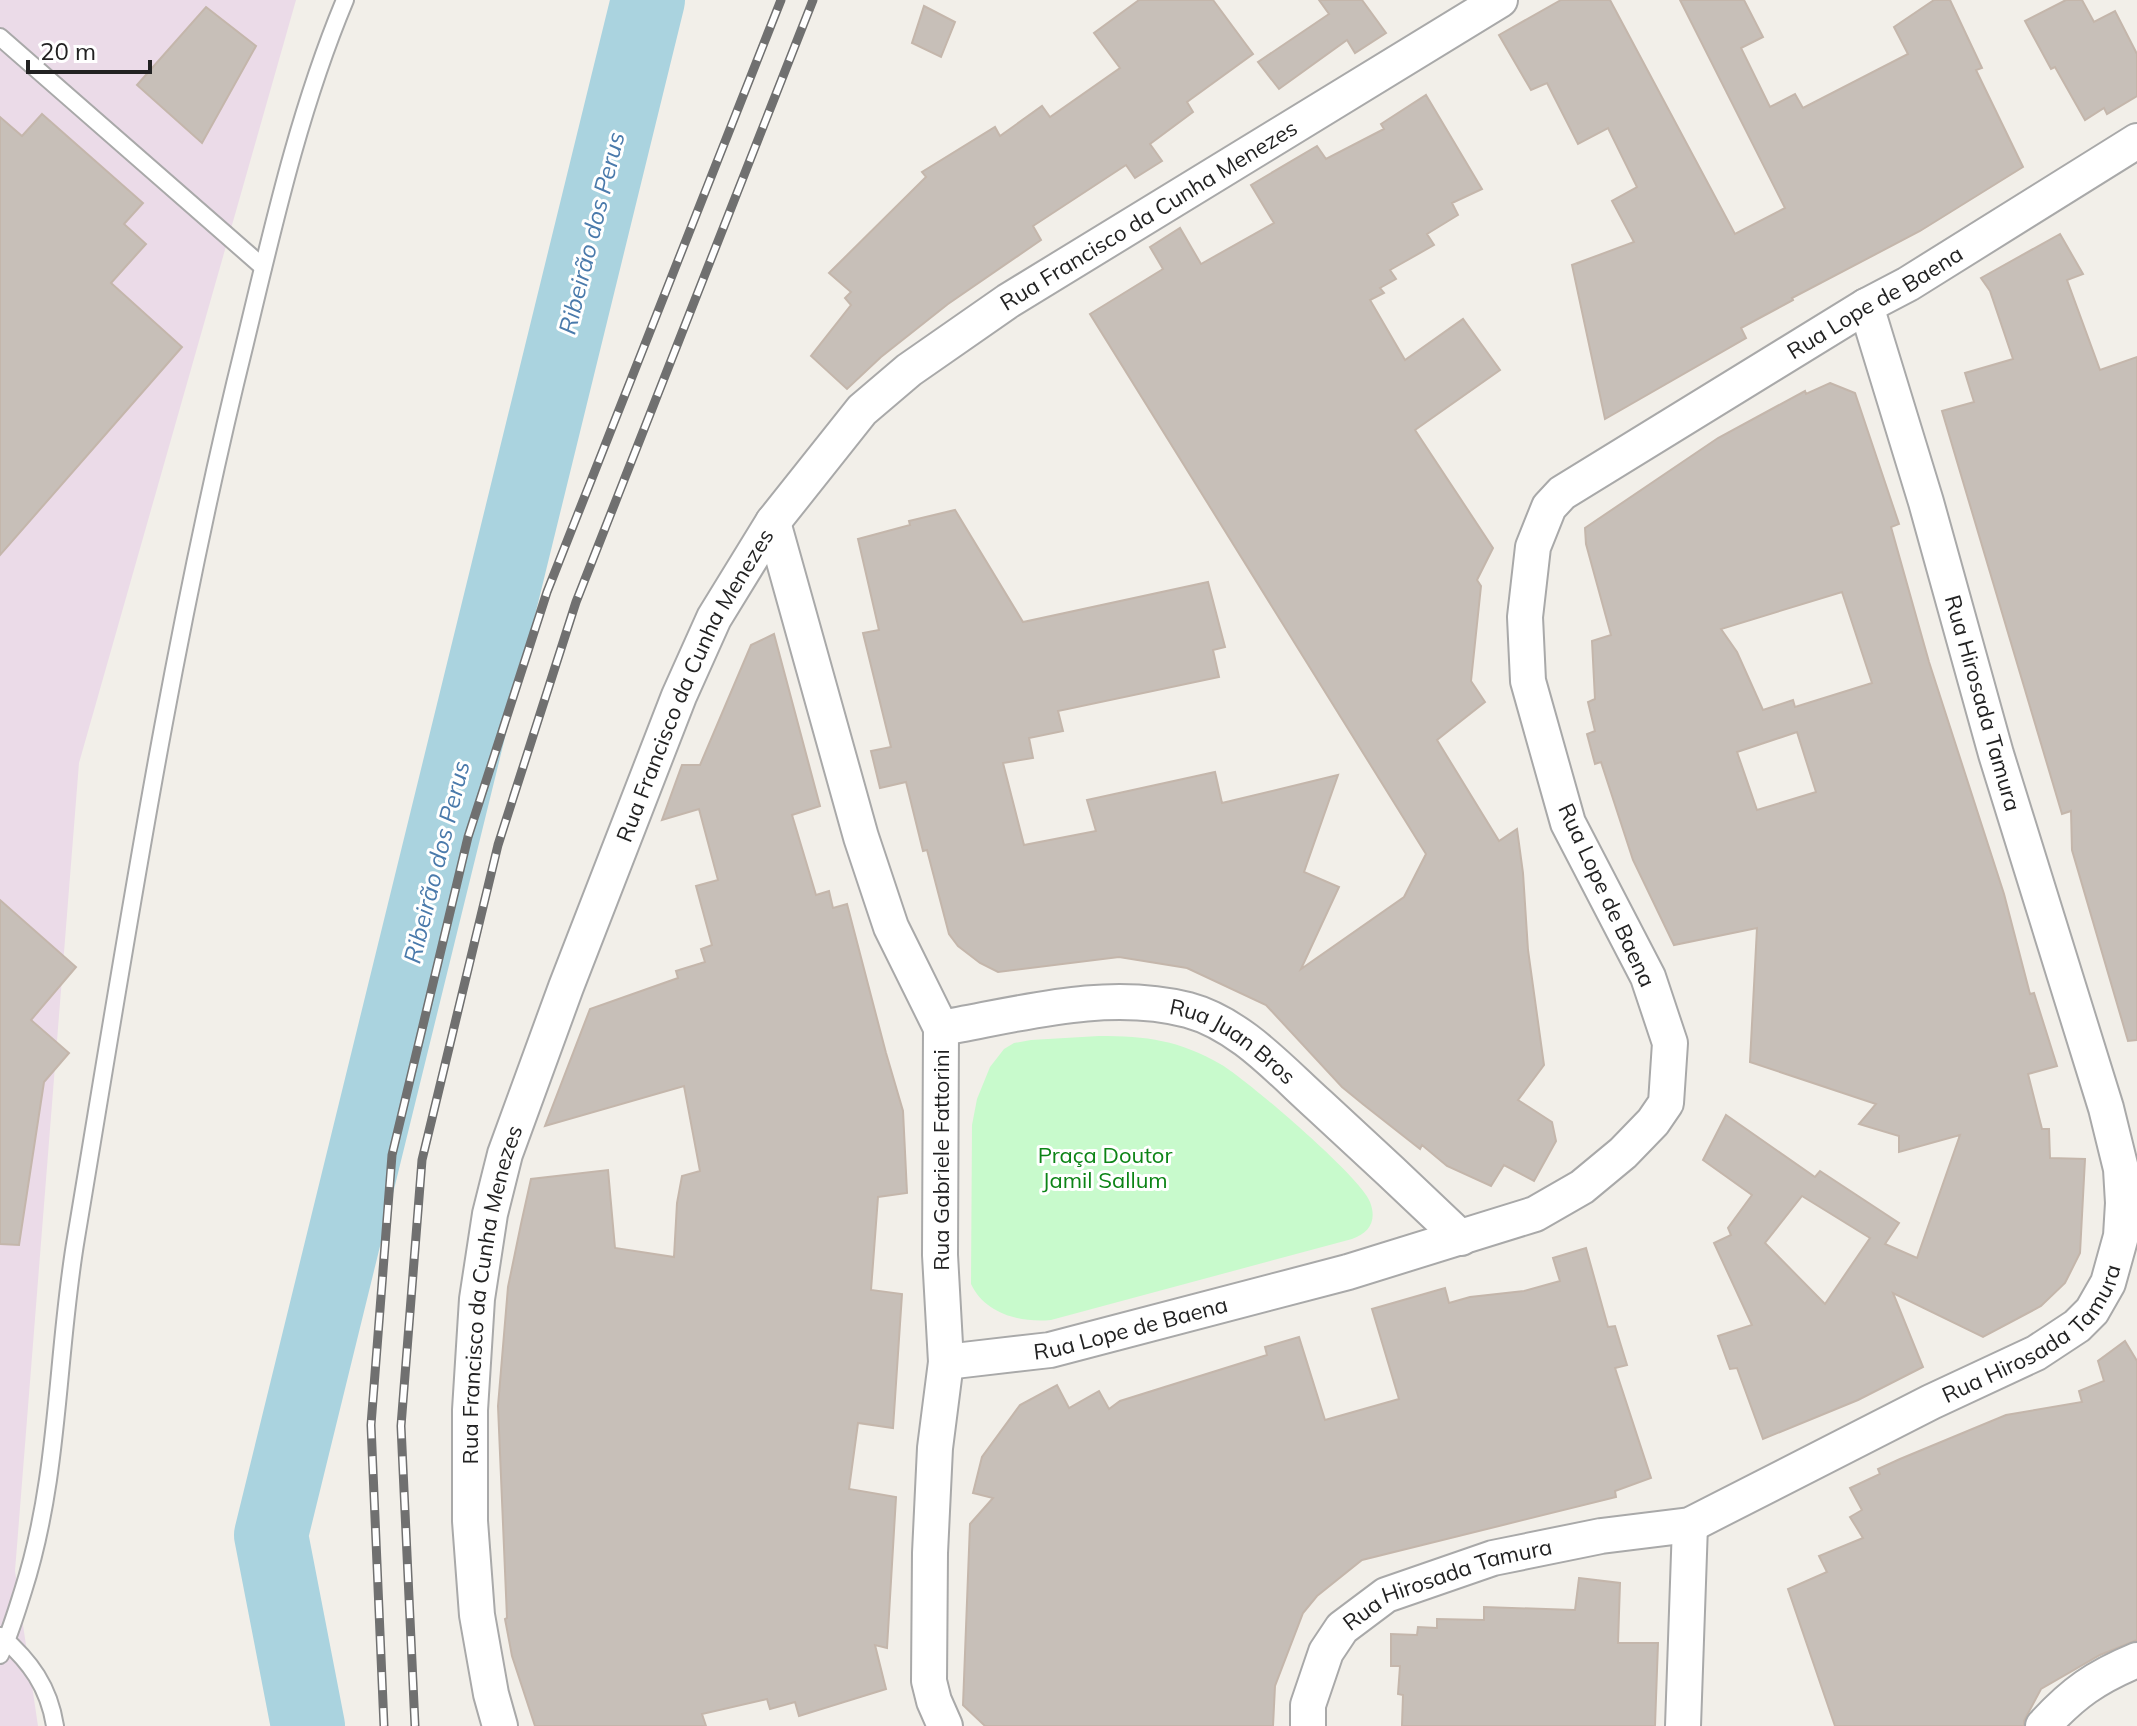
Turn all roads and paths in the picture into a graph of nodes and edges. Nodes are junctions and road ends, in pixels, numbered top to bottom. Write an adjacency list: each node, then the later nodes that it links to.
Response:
1 (345, 0): 5 (lane)
2 (1500, 0): 7 (street, Rua Francisco da Cunha Menezes)
3 (0, 37): 5 (lane)
4 (2137, 141): 6 (street, Rua Lope de Baena)
5 (263, 267): 12 (lane)
6 (1866, 306): 9 (street, Rua Lope de Baena); 11 (street, Rua Hirosada Tamura)
7 (773, 522): 8 (street, Rua Gabriele Fattorini); 15 (street, Rua Francisco da Cunha Menezes)
8 (941, 1028): 9 (street, Rua Juan Bros); 10 (street, Rua Gabriele Fattorini)
9 (1461, 1238): 10 (street, Rua Lope de Baena)
10 (946, 1362): 16 (street, Rua Gabriele Fattorini)
11 (1690, 1525): 17 (street, Rua Hirosada Tamura); 18 (street)
12 (2, 1643): 14 (lane)
13 (2137, 1660): 19 (street)
14 (55, 1726)
15 (500, 1726)
16 (945, 1726)
17 (1308, 1726)
18 (1683, 1726)
19 (2043, 1726)

